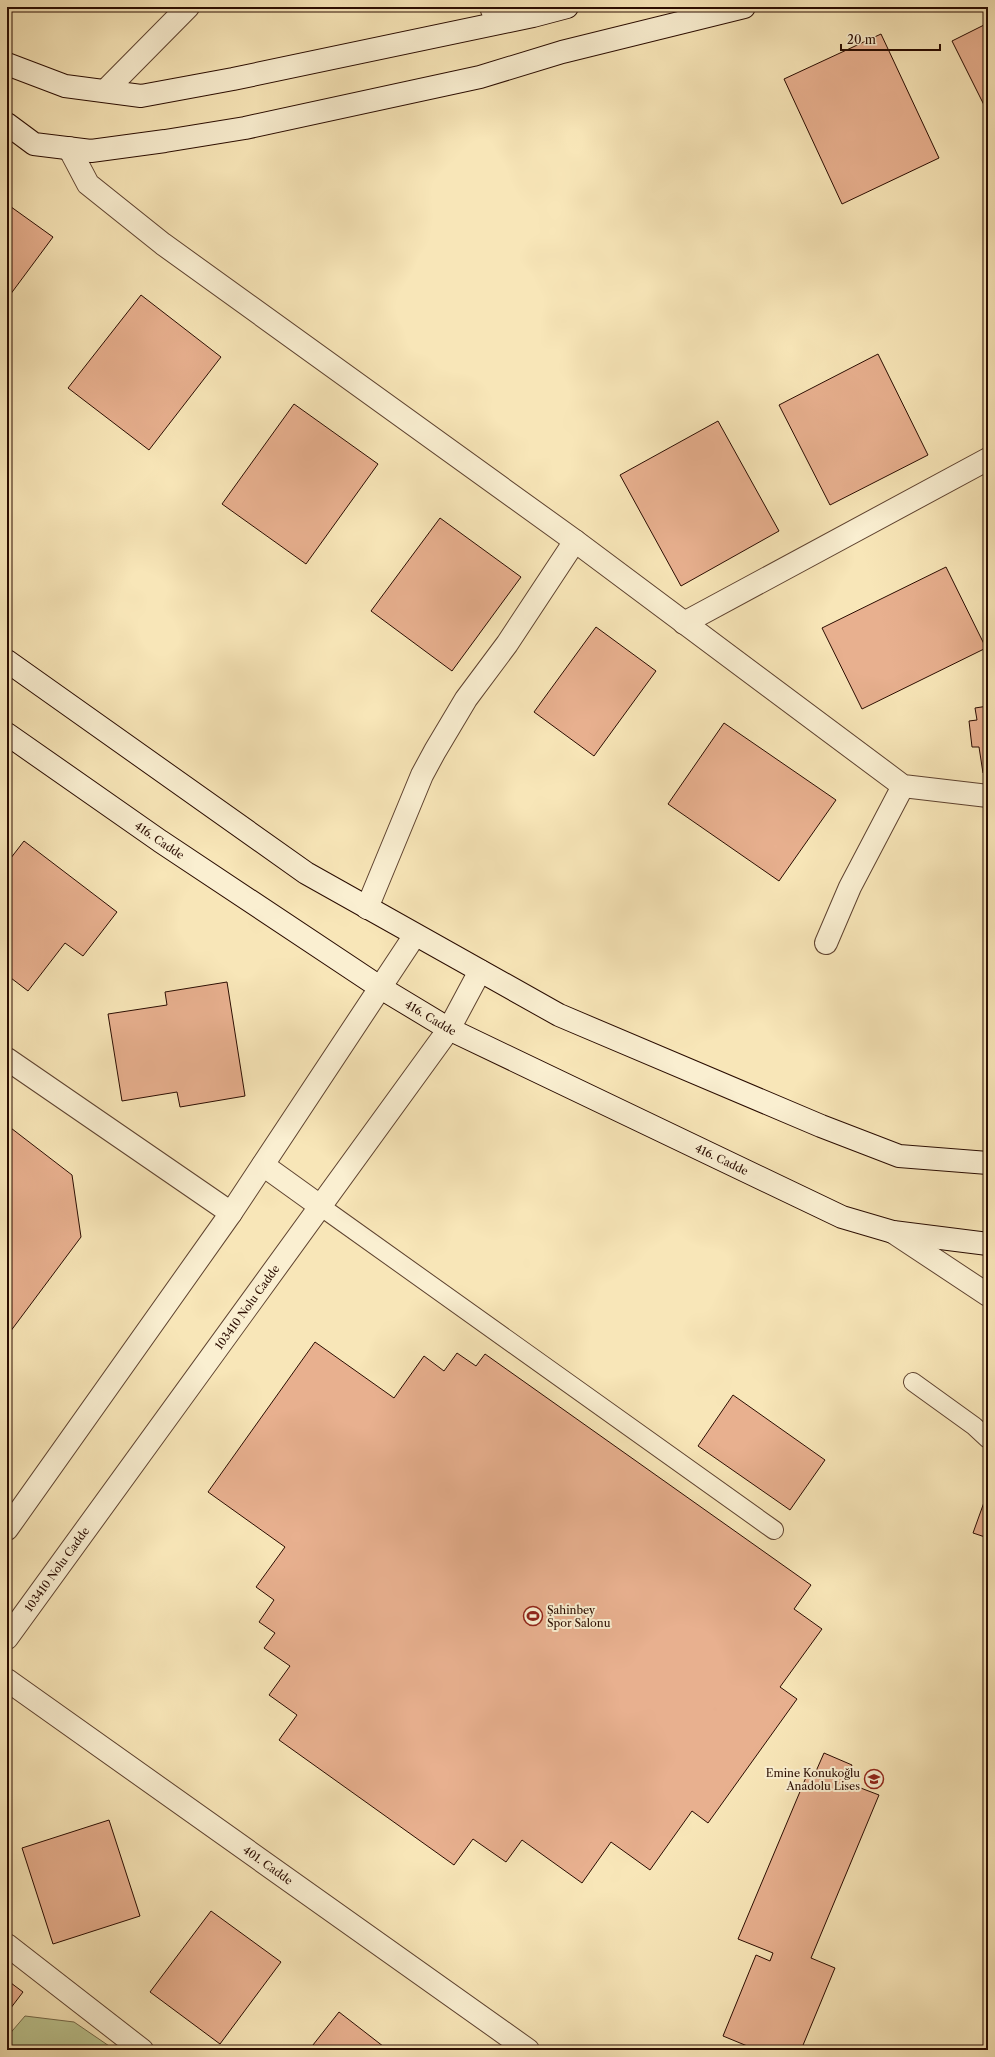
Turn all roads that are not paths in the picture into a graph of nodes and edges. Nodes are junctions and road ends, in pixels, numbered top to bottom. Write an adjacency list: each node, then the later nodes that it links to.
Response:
1 (188, 7): 6 (street)
2 (567, 7): 4 (street)
3 (744, 7): 8 (street)
4 (494, 15): 6 (street)
5 (7, 64): 6 (street)
6 (105, 91)
7 (7, 124): 8 (street)
8 (70, 148): 10 (street)
9 (988, 459): 11 (street)
10 (574, 541): 11 (street); 16 (street)
11 (684, 623): 14 (street)
12 (7, 661): 16 (street)
13 (7, 734): 20 (street, 416. Cadde)
14 (903, 786): 15 (street); 18 (street)
15 (988, 796)
16 (367, 908): 17 (street)
17 (415, 935): 19 (street); 20 (street)
18 (826, 943)
19 (480, 971): 21 (street, 103410 Nolu Cadde); 23 (street)
20 (381, 988): 21 (street, 416. Cadde); 24 (street)
21 (449, 1029): 25 (street, 103410 Nolu Cadde); 27 (street, 416. Cadde)
22 (7, 1059): 26 (street)
23 (988, 1163)
24 (263, 1165): 25 (street); 26 (street)
25 (320, 1206): 33 (lane); 34 (street, 103410 Nolu Cadde)
26 (231, 1213): 32 (street)
27 (894, 1232): 28 (street, 416. Cadde); 29 (street, 416. Cadde)
28 (988, 1244)
29 (988, 1295)
30 (913, 1382): 31 (lane)
31 (988, 1439)
32 (7, 1529)
33 (774, 1530)
34 (7, 1638)
35 (7, 1680): 38 (street, 401. Cadde)
36 (7, 1945): 37 (street)
37 (142, 2050)
38 (528, 2050)

